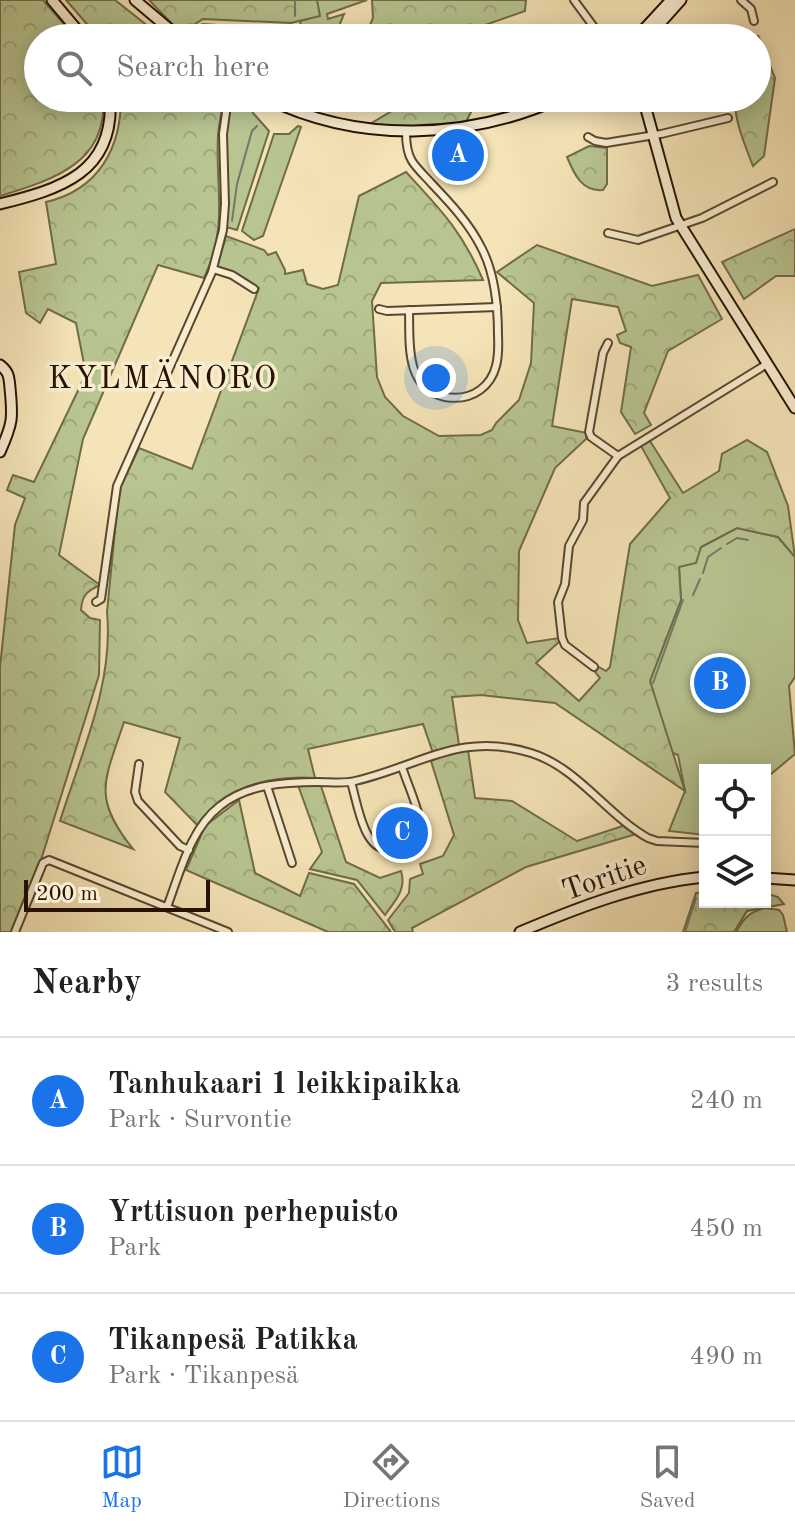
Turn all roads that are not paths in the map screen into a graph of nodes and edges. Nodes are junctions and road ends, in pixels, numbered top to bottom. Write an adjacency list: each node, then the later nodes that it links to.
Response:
1 (52, 0): 8 (street)
2 (135, 0): 9 (street)
3 (574, 0): 10 (street)
4 (671, 0): 11 (street)
5 (681, 0): 12 (street)
6 (741, 0): 7 (street)
7 (754, 21)
8 (72, 24)
9 (163, 24)
10 (593, 24)
11 (649, 24)
12 (660, 24)
13 (109, 112): 23 (street)
14 (226, 112): 26 (street)
15 (299, 112): 19 (street)
16 (527, 112): 19 (street)
17 (646, 112): 20 (street)
18 (728, 118): 20 (street)
19 (406, 132): 28 (street)
20 (652, 135): 21 (street); 24 (street)
21 (588, 137)
22 (773, 182): 24 (street)
23 (0, 204)
24 (681, 226): 25 (street); 32 (street)
25 (608, 233)
26 (213, 269): 27 (street); 39 (street)
27 (254, 289)
28 (497, 307): 30 (street); 30 (street)
29 (379, 309): 30 (street)
30 (409, 310)
31 (608, 343): 38 (street)
32 (767, 364): 36 (street); 38 (street)
33 (0, 365): 35 (street)
34 (0, 372): 35 (street)
35 (10, 388): 37 (street)
36 (795, 408)
37 (0, 452)
38 (618, 456): 40 (street)
39 (96, 602)
40 (594, 667)
41 (139, 764): 46 (street)
42 (402, 767): 43 (street); 43 (street); 45 (street)
43 (351, 782): 44 (street)
44 (267, 786): 46 (street); 47 (street)
45 (699, 843)
46 (189, 850): 51 (street)
47 (292, 863)
48 (699, 878): 54 (street, Toritie)
49 (771, 878): 50 (street)
50 (795, 880)
51 (167, 907): 52 (street); 53 (street)
52 (15, 932)
53 (228, 932)
54 (520, 932)

